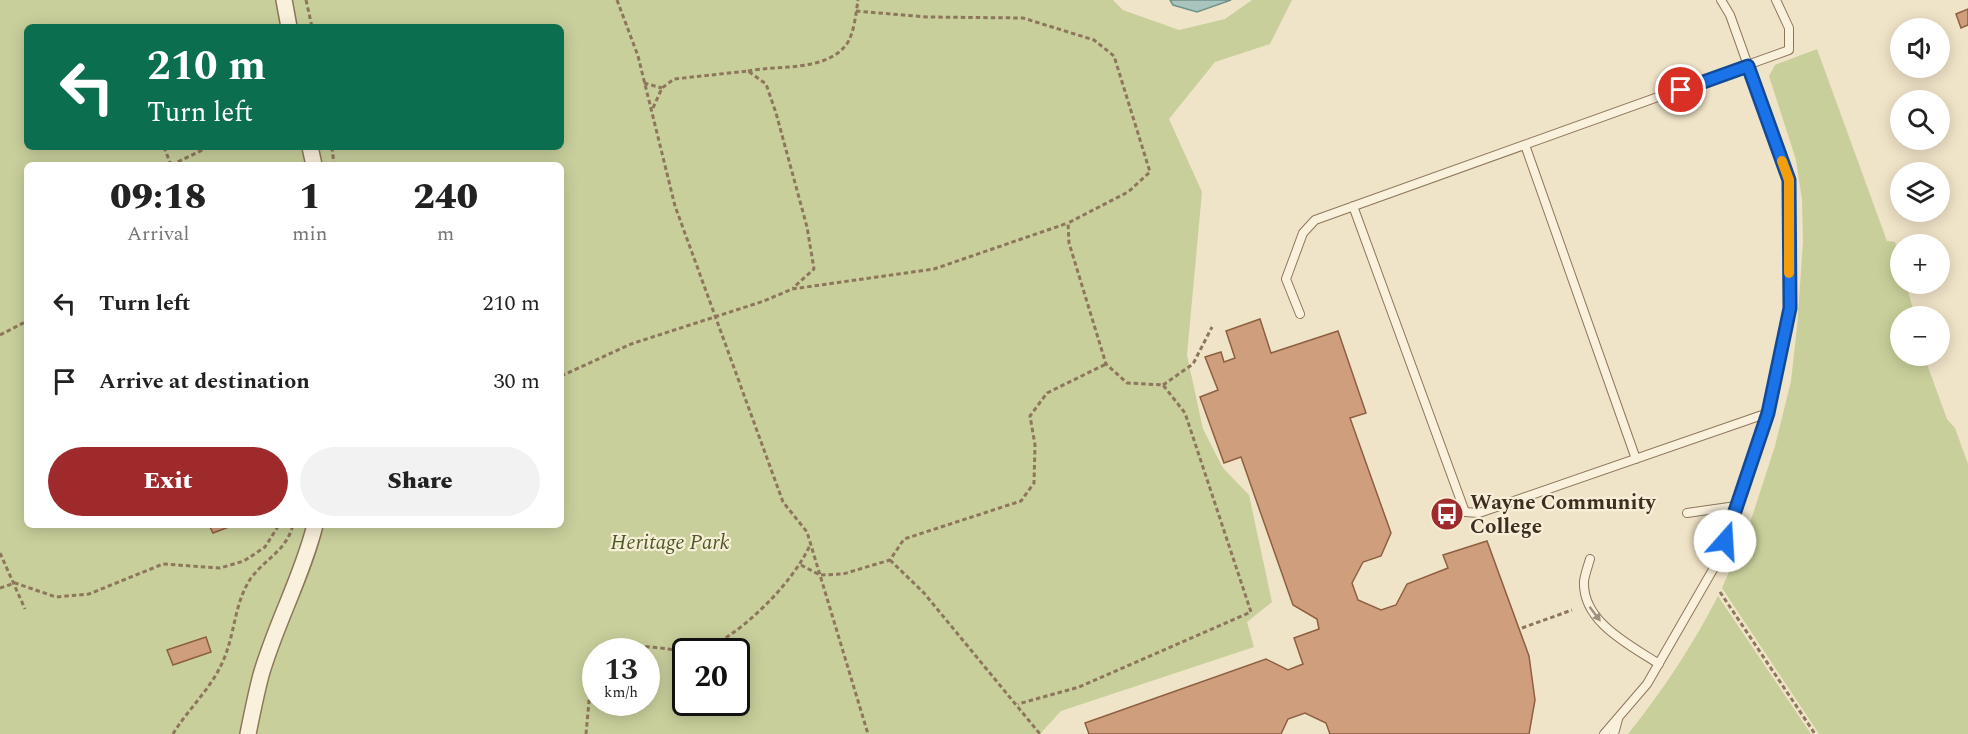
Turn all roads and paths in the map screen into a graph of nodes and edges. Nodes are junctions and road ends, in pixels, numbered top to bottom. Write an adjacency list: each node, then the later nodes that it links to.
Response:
1 (284, 0): 8 (street)
2 (306, 0): 9 (path)
3 (617, 0): 12 (path)
4 (858, 0): 7 (path)
5 (1721, 0): 10 (lane)
6 (1776, 0): 10 (lane)
7 (856, 11): 11 (path); 19 (path)
8 (288, 24)
9 (311, 24)
10 (1748, 66): 15 (lane); 29 (lane)
11 (748, 71): 13 (path); 20 (path)
12 (644, 83): 13 (path); 14 (path)
13 (662, 88): 14 (path)
14 (652, 110): 22 (path)
15 (1525, 145): 18 (lane); 30 (lane)
16 (203, 150): 17 (path)
17 (177, 162)
18 (1353, 206): 21 (lane); 30 (lane)
19 (1068, 223): 20 (path); 26 (path)
20 (792, 289): 22 (path)
21 (1300, 314)
22 (717, 316): 27 (path); 36 (path)
23 (24, 323): 25 (path)
24 (1212, 327): 28 (path)
25 (0, 335)
26 (1106, 364): 28 (path); 39 (path)
27 (564, 375)
28 (1164, 385): 50 (path)
29 (1768, 413): 30 (lane); 31 (lane)
30 (1636, 459)
31 (1736, 506): 32 (lane); 49 (lane)
32 (1687, 513)
33 (277, 528): 42 (path)
34 (292, 528): 53 (path)
35 (314, 528): 54 (street)
36 (810, 543): 40 (path); 41 (path)
37 (0, 553): 42 (path)
38 (1590, 559): 49 (lane, one-way to 49)
39 (890, 560): 41 (path); 50 (path)
40 (801, 565): 41 (path); 48 (path)
41 (820, 575): 56 (path)
42 (15, 583): 43 (path); 45 (path)
43 (0, 588)
44 (1720, 592): 60 (path)
45 (25, 609)
46 (1572, 610): 47 (path)
47 (1522, 628)
48 (725, 638)
49 (1659, 664): 52 (lane)
50 (1018, 704): 57 (path)
51 (588, 716): 55 (path)
52 (1618, 718): 58 (lane); 59 (lane)
53 (173, 734)
54 (248, 734)
55 (586, 734)
56 (868, 734)
57 (1040, 734)
58 (1604, 734)
59 (1614, 734)
60 (1815, 734)

